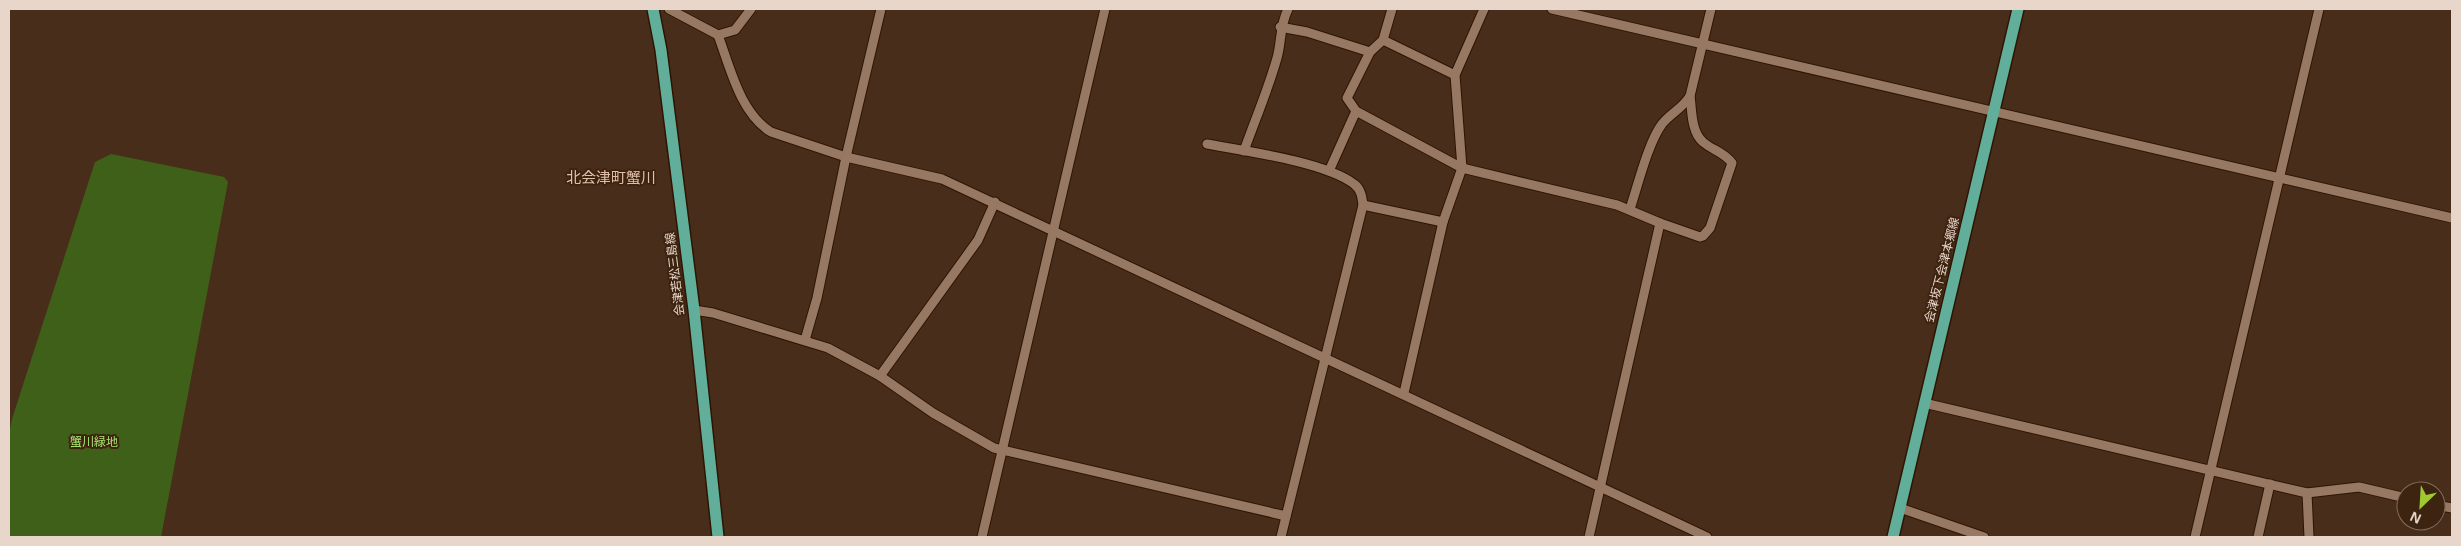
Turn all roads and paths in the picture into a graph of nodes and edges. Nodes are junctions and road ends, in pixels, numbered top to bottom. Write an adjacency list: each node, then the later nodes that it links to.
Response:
1 (652, 9): 35 (main road, 会津若松三島線)
2 (669, 9): 14 (street)
3 (751, 9): 14 (street)
4 (881, 9): 24 (street)
5 (1105, 9): 34 (street)
6 (1288, 9): 13 (street)
7 (1392, 9): 15 (street)
8 (1484, 9): 18 (street)
9 (1552, 9): 16 (street)
10 (1711, 9): 16 (street)
11 (2018, 9): 21 (main road, 会津坂下会津本郷線)
12 (2319, 9): 27 (street)
13 (1280, 27): 17 (street); 23 (street)
14 (718, 35): 24 (street)
15 (1383, 40): 17 (street); 18 (street)
16 (1703, 44): 19 (street); 21 (street)
17 (1370, 52): 20 (street)
18 (1456, 75): 25 (street)
19 (1690, 96): 30 (street); 33 (street)
20 (1356, 111): 25 (street); 26 (street)
21 (1994, 113): 27 (street); 40 (main road, 会津坂下会津本郷線)
22 (1207, 144): 23 (street)
23 (1244, 151): 26 (street)
24 (846, 157): 28 (street); 36 (street)
25 (1462, 168): 30 (street); 32 (street)
26 (1330, 171): 29 (street)
27 (2280, 178): 31 (street); 42 (street)
28 (995, 202): 34 (street); 38 (street)
29 (1363, 205): 32 (street); 37 (street)
30 (1630, 209): 33 (street)
31 (2452, 218)
32 (1443, 222): 39 (street)
33 (1660, 223): 44 (street)
34 (1053, 230): 37 (street); 41 (street)
35 (694, 310): 36 (street); 49 (main road, 会津若松三島線)
36 (805, 340): 38 (street)
37 (1326, 358): 39 (street); 48 (street)
38 (880, 376): 41 (street)
39 (1404, 393): 44 (street)
40 (1924, 403): 42 (street); 47 (main road, 会津坂下会津本郷線)
41 (1003, 450): 48 (street); 50 (street)
42 (2211, 471): 43 (street); 56 (street)
43 (2270, 484): 45 (street); 57 (street)
44 (1600, 487): 52 (street); 53 (street)
45 (2307, 493): 46 (street); 58 (street)
46 (2396, 496)
47 (1900, 508): 54 (main road, 会津坂下会津本郷線); 55 (street)
48 (1286, 516): 51 (street)
49 (718, 537)
50 (982, 537)
51 (1281, 537)
52 (1588, 537)
53 (1707, 537)
54 (1893, 537)
55 (1984, 537)
56 (2195, 537)
57 (2258, 537)
58 (2309, 537)

